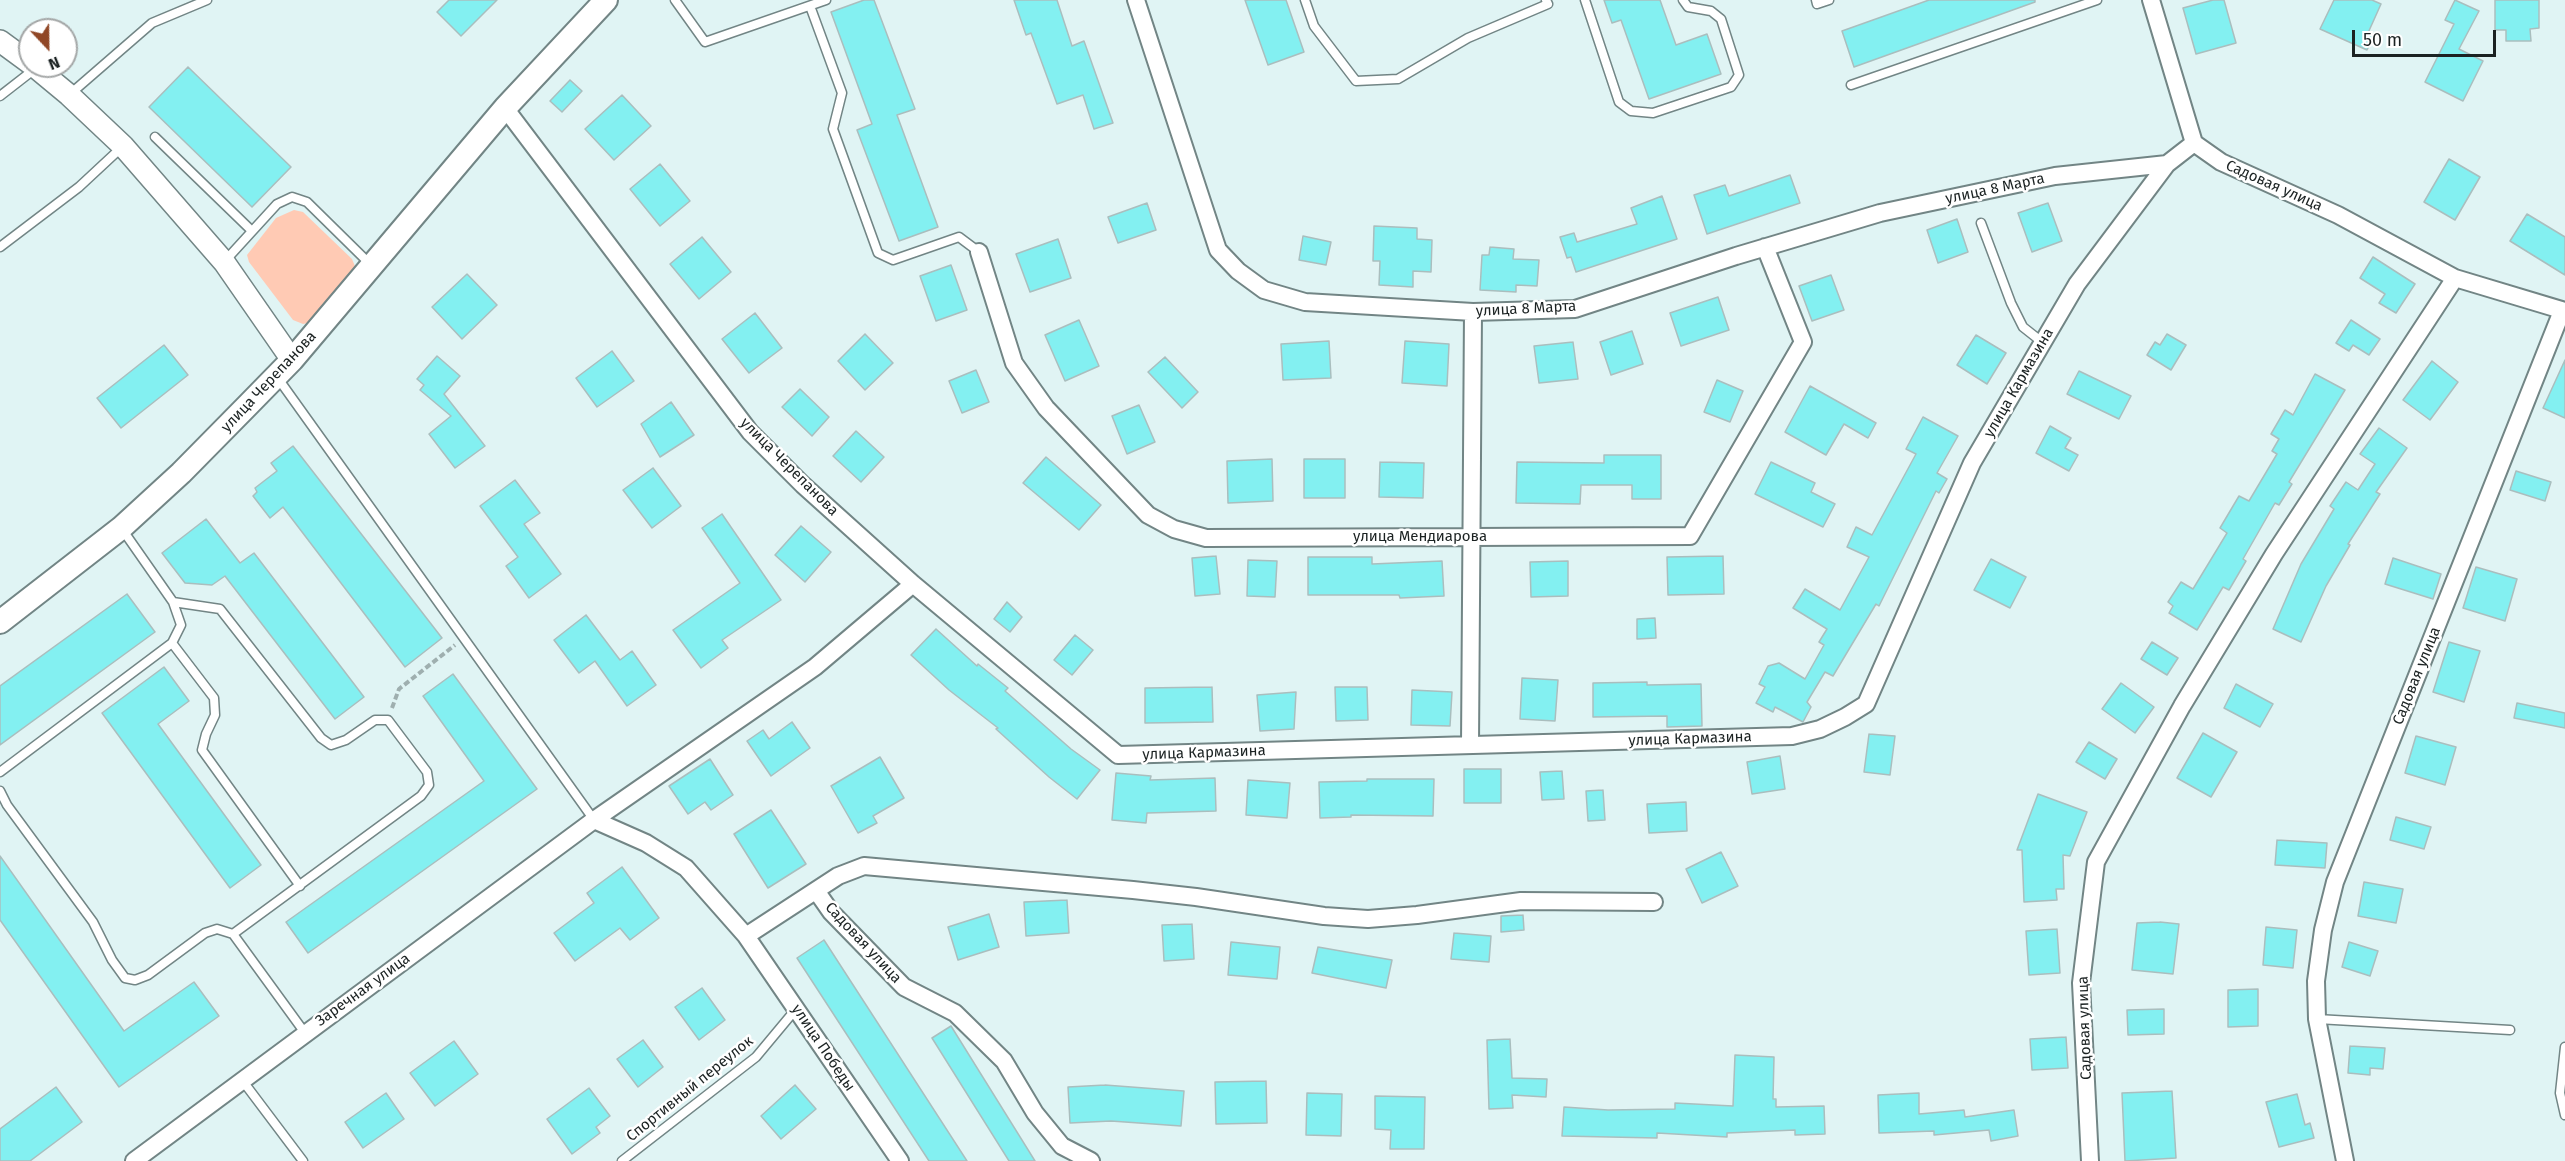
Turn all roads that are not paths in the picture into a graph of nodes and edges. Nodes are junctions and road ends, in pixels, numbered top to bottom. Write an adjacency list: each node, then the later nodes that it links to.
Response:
1 (207, 0): 20 (lane)
2 (606, 0): 22 (main road, улица Черепанова)
3 (675, 0): 14 (lane)
4 (826, 0): 14 (lane)
5 (1136, 0): 36 (street, улица 8 Марта)
6 (1305, 0): 7 (lane)
7 (1546, 0)
8 (1585, 0): 9 (lane)
9 (1683, 0)
10 (1816, 0): 11 (lane)
11 (1829, 0)
12 (2097, 0): 19 (lane)
13 (2151, 0): 24 (street)
14 (810, 6): 31 (lane)
15 (0, 41): 16 (street)
16 (18, 55)
17 (20, 78): 21 (lane)
18 (48, 78): 20 (street)
19 (1851, 85)
20 (69, 95): 25 (street)
21 (0, 96)
22 (505, 108): 33 (main road, улица Черепанова); 42 (street, улица Черепанова)
23 (155, 137): 28 (lane)
24 (2194, 143): 26 (street, улица Кармазина); 34 (street, Садовая улица)
25 (123, 146): 29 (lane); 32 (street)
26 (2167, 164): 30 (street, улица 8 Марта); 37 (street, улица Кармазина)
27 (1981, 223): 37 (lane)
28 (252, 231): 32 (lane); 33 (lane)
29 (0, 248)
30 (1765, 248): 36 (street, улица 8 Марта); 41 (street, улица Мендиарова)
31 (979, 252): 41 (street, улица Мендиарова)
32 (224, 262): 38 (street)
33 (372, 266): 38 (main road, улица Черепанова)
34 (2455, 278): 35 (street, Садовая улица); 67 (street, Садовая улица)
35 (2564, 311): 56 (street, Садовая улица)
36 (1473, 312): 41 (street)
37 (2042, 342): 46 (street, улица Кармазина)
38 (292, 360): 39 (main road, улица Черепанова)
39 (277, 376): 40 (main road, улица Черепанова); 49 (lane)
40 (121, 528): 43 (lane); 44 (main road, улица Черепанова)
41 (1471, 537): 46 (street)
42 (913, 584): 46 (street, улица Кармазина); 49 (street, Заречная улица)
43 (173, 602): 45 (lane); 50 (lane)
44 (0, 622)
45 (172, 643): 47 (lane); 50 (lane)
46 (1470, 745)
47 (0, 772)
48 (0, 791): 53 (lane)
49 (594, 820): 54 (street, улица Победы); 58 (street, Заречная улица)
50 (300, 886): 53 (lane)
51 (817, 892): 52 (street); 54 (street); 66 (street, Садовая улица)
52 (1654, 902)
53 (233, 934): 58 (lane)
54 (746, 936): 55 (street, улица Победы)
55 (796, 1009): 64 (lane, Спортивный переулок); 65 (street, улица Победы)
56 (2317, 1019): 57 (lane); 68 (street, Садовая улица)
57 (2510, 1030)
58 (305, 1033): 60 (street, Заречная улица)
59 (2565, 1047): 61 (lane)
60 (242, 1080): 62 (street, Заречная улица); 63 (lane)
61 (2565, 1115)
62 (134, 1161)
63 (303, 1161)
64 (622, 1161)
65 (900, 1161)
66 (1091, 1161)
67 (2090, 1161)
68 (2345, 1161)

